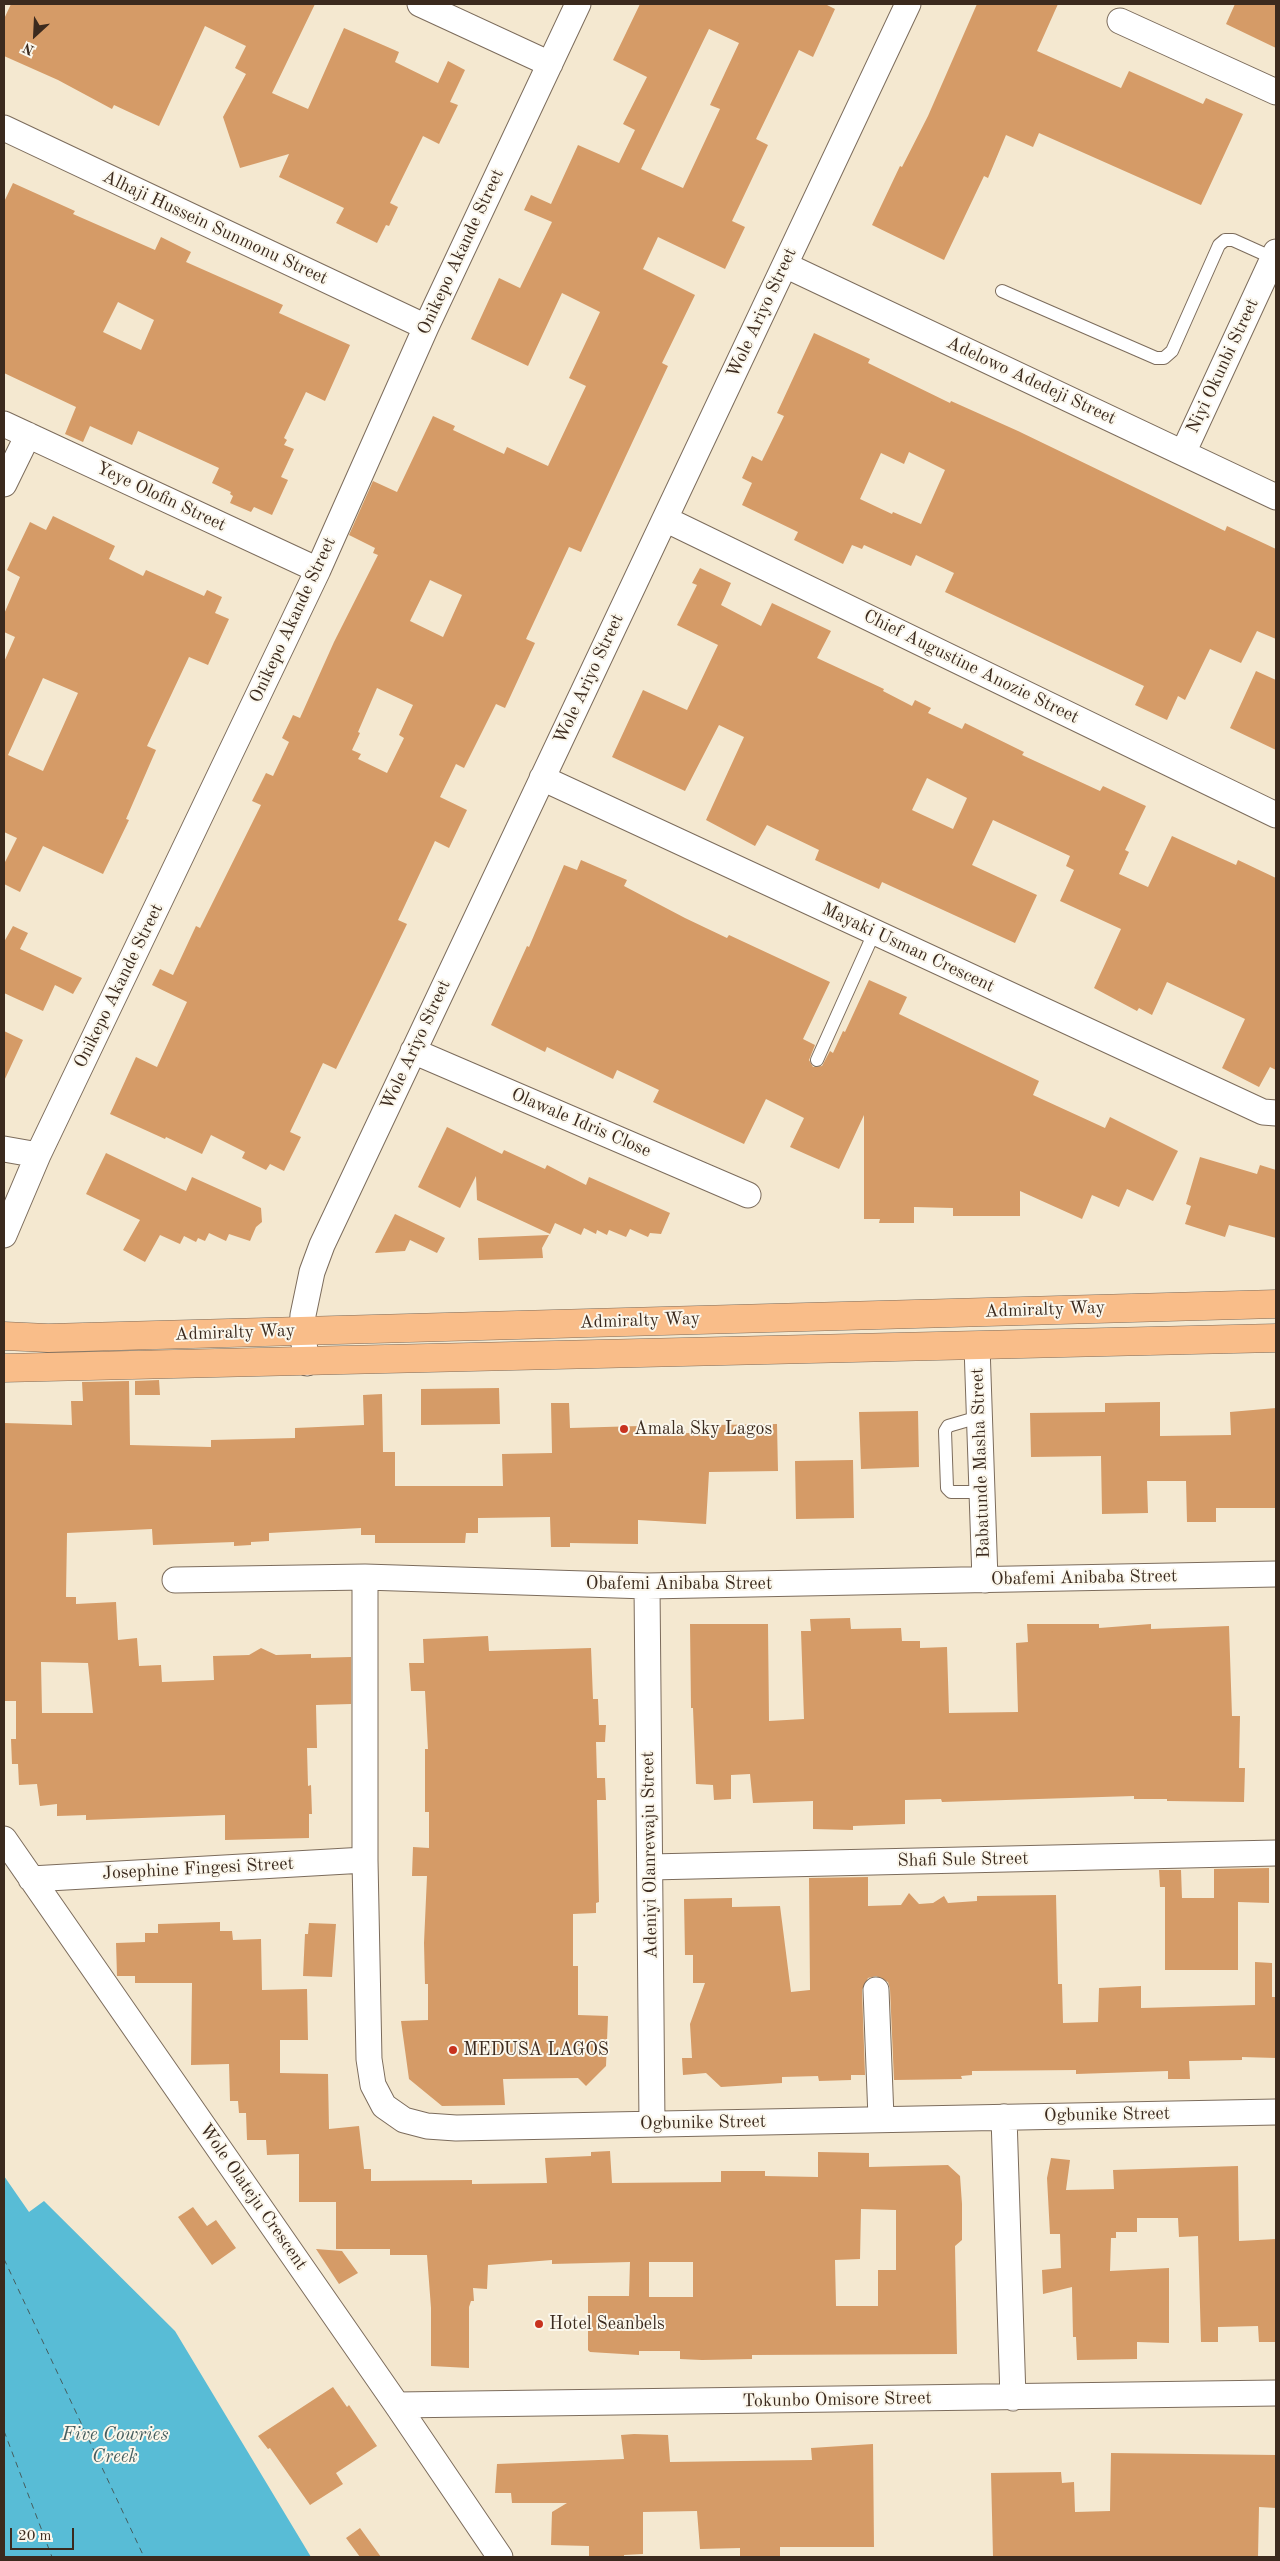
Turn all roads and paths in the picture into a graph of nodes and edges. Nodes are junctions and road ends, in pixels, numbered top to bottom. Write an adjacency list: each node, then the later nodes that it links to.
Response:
1 (420, 4): 5 (street)
2 (578, 4): 5 (street, Onikepo Akande Street)
3 (908, 4): 9 (street, Wole Ariyo Street)
4 (1120, 21): 6 (street)
5 (550, 64): 11 (street, Onikepo Akande Street)
6 (1276, 92)
7 (4, 128): 11 (street, Alhaji Hussein Sunmonu Street)
8 (1275, 255): 10 (lane); 14 (street, Niyi Okunbi Street)
9 (785, 265): 14 (street, Adelowo Adedeji Street); 17 (street, Wole Ariyo Street)
10 (1002, 291)
11 (426, 327): 18 (street, Onikepo Akande Street)
12 (4, 424): 13 (street, Yeye Olofin Street)
13 (28, 435): 15 (street); 18 (street, Yeye Olofin Street)
14 (1183, 453): 16 (street, Adelowo Adedeji Street)
15 (4, 484)
16 (1276, 497)
17 (665, 519): 19 (street, Wole Ariyo Street); 20 (street, Chief Augustine Anozie Street)
18 (318, 570): 26 (street, Onikepo Akande Street)
19 (542, 778): 21 (street, Mayaki Usman Crescent); 22 (street, Wole Ariyo Street)
20 (1276, 815)
21 (874, 933): 23 (lane); 24 (street, Mayaki Usman Crescent)
22 (414, 1051): 27 (street, Olawale Idris Close); 30 (street, Wole Ariyo Street)
23 (817, 1060)
24 (1276, 1113)
25 (4, 1149): 26 (street)
26 (38, 1155): 28 (street, Onikepo Akande Street)
27 (748, 1195)
28 (4, 1235)
29 (1276, 1304): 30 (main road, Admiralty Way)
30 (302, 1331): 31 (main road, Admiralty Way); 34 (street, Wole Ariyo Street)
31 (4, 1336)
32 (1276, 1338): 33 (main road, Admiralty Way)
33 (977, 1346): 34 (main road, Admiralty Way); 36 (street, Babatunde Masha Street)
34 (307, 1363): 35 (main road, Admiralty Way)
35 (4, 1368)
36 (979, 1417): 37 (street, Babatunde Masha Street); 37 (lane)
37 (982, 1492): 41 (street, Babatunde Masha Street)
38 (1276, 1574): 41 (street, Obafemi Anibaba Street)
39 (365, 1577): 40 (street, Obafemi Anibaba Street); 42 (street, Obafemi Anibaba Street); 45 (street)
40 (175, 1580)
41 (985, 1580): 42 (street, Obafemi Anibaba Street)
42 (647, 1586): 46 (street, Adeniyi Olanrewaju Street)
43 (4, 1839): 47 (street, Wole Olateju Crescent)
44 (1276, 1853): 46 (street, Shafi Sule Street)
45 (365, 1860): 47 (street, Josephine Fingesi Street); 52 (street, Ogbunike Street)
46 (650, 1867): 52 (street, Adeniyi Olanrewaju Street)
47 (31, 1878): 55 (street, Wole Olateju Crescent)
48 (876, 1990): 51 (street)
49 (1276, 2112): 50 (street, Ogbunike Street)
50 (1004, 2117): 51 (street, Ogbunike Street); 54 (street)
51 (880, 2118): 52 (street, Ogbunike Street)
52 (652, 2124)
53 (1276, 2393): 54 (street, Tokunbo Omisore Street)
54 (1013, 2398): 55 (street, Tokunbo Omisore Street)
55 (397, 2405): 56 (street, Wole Olateju Crescent)
56 (500, 2557)

